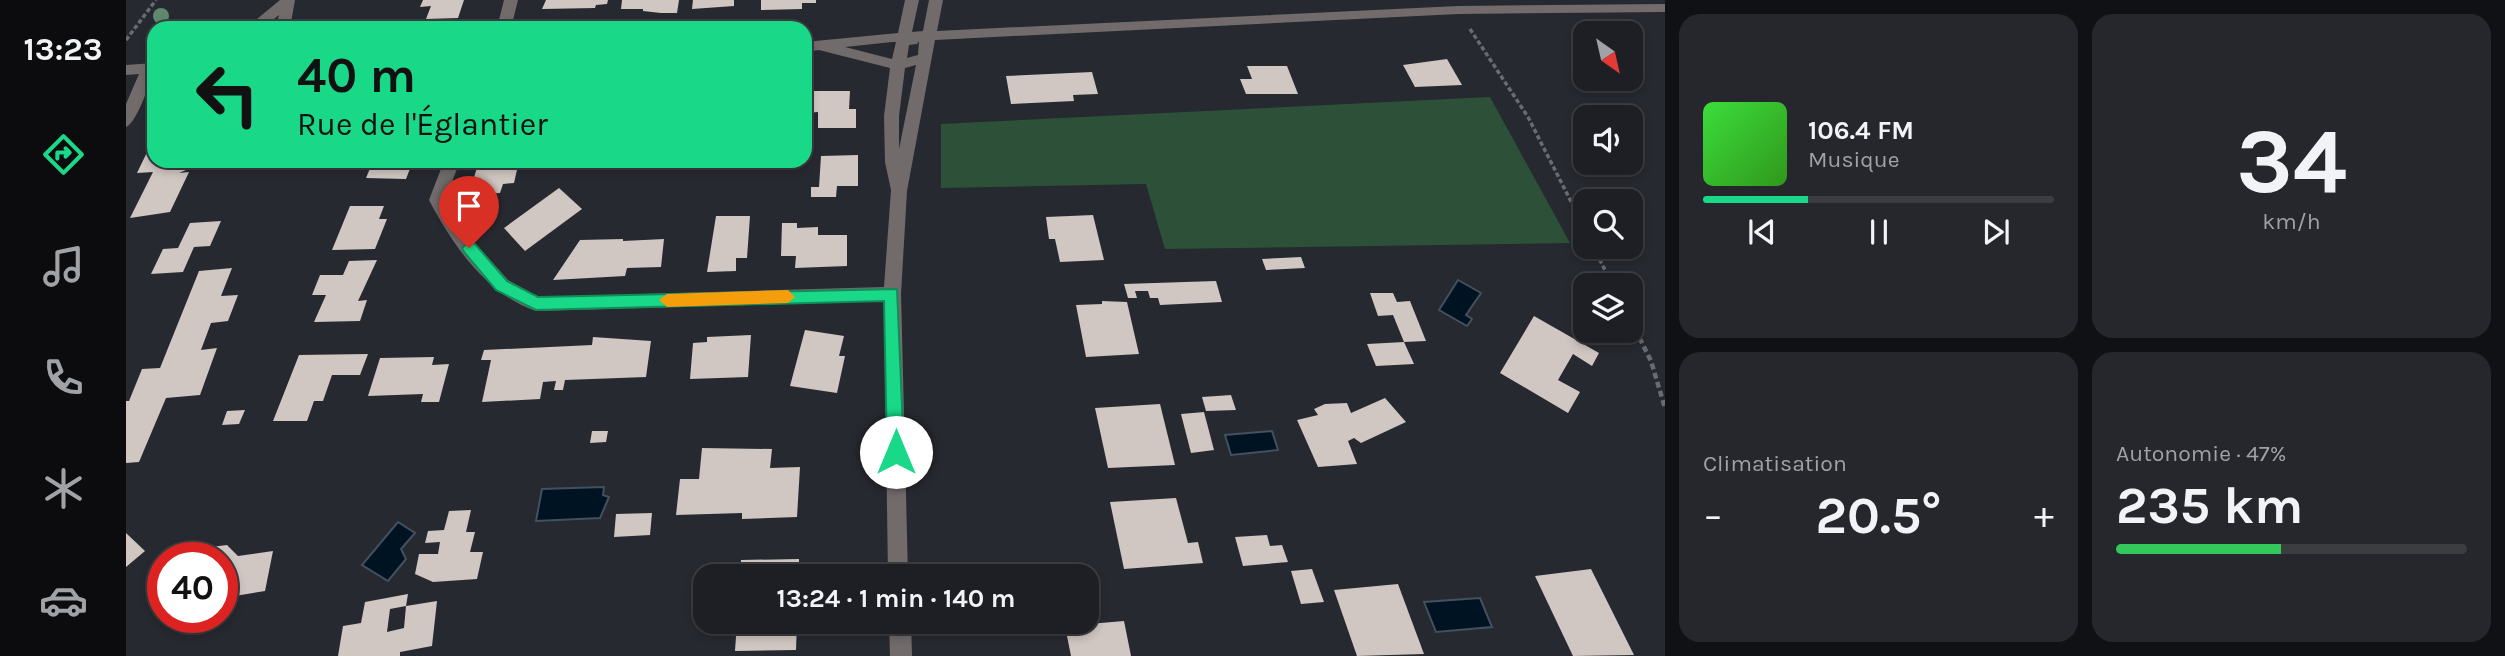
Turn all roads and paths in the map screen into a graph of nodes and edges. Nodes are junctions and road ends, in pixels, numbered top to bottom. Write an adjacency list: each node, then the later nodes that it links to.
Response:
1 (156, 0): 12 (path)
2 (512, 0): 10 (street)
3 (912, 0): 11 (street)
4 (936, 0): 14 (street)
5 (288, 1): 8 (street); 9 (street)
6 (1455, 5): 7 (street); 14 (street); 22 (path)
7 (1665, 8)
8 (262, 21)
9 (284, 21)
10 (506, 21)
11 (903, 37): 13 (street); 14 (street); 15 (street)
12 (126, 40)
13 (813, 47): 15 (street)
14 (928, 47): 15 (street); 21 (street)
15 (897, 65): 21 (street)
16 (147, 69): 17 (street)
17 (126, 70)
18 (147, 77): 19 (street)
19 (126, 122)
20 (449, 168): 23 (street)
21 (899, 191): 23 (street)
22 (1573, 205)
23 (892, 294): 26 (street)
24 (1642, 343): 25 (path)
25 (1665, 408)
26 (898, 564)
27 (900, 634): 28 (street)
28 (901, 656)

